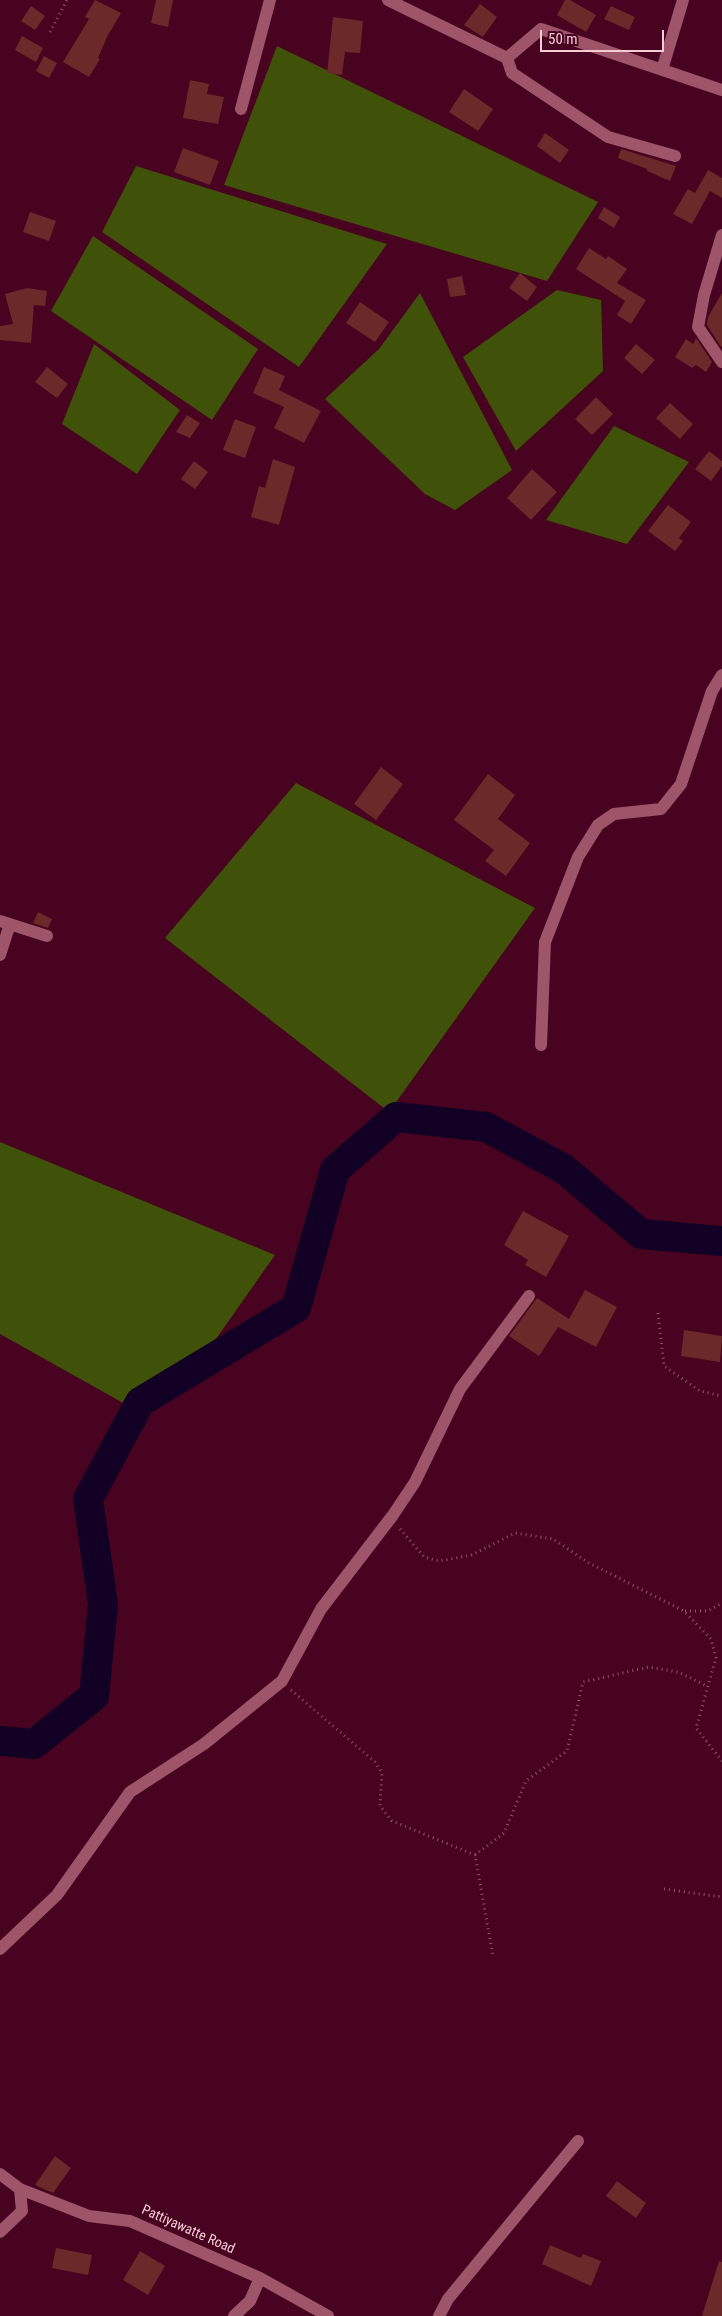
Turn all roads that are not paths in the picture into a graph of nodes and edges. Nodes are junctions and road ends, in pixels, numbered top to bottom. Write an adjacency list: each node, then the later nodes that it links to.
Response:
1 (270, 0): 7 (street)
2 (388, 0): 4 (street)
3 (683, 0): 5 (street)
4 (507, 58): 5 (street); 8 (street)
5 (662, 70): 6 (street)
6 (722, 90)
7 (240, 109)
8 (675, 156)
9 (722, 234): 10 (street)
10 (722, 362)
11 (722, 675): 15 (street)
12 (5, 922): 13 (street); 14 (street)
13 (47, 936)
14 (0, 955)
15 (541, 1045)
16 (529, 1296): 17 (street)
17 (0, 1949)
18 (578, 2141): 25 (street)
19 (0, 2174): 20 (street, Pattiyawatte Road)
20 (20, 2189): 21 (street); 22 (street, Pattiyawatte Road)
21 (0, 2232)
22 (260, 2278): 23 (street); 24 (street, Pattiyawatte Road)
23 (234, 2316)
24 (328, 2316)
25 (439, 2316)

